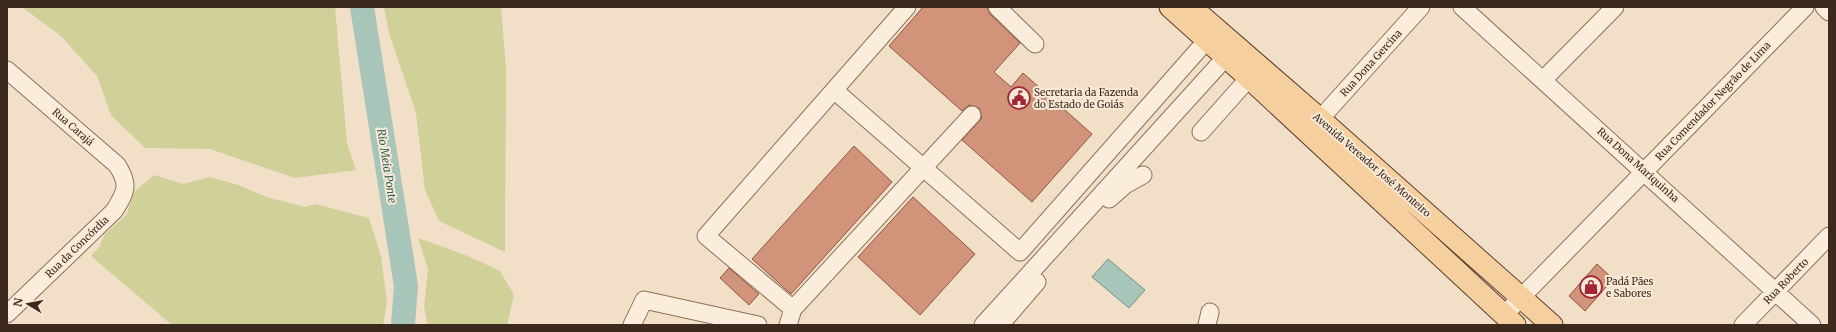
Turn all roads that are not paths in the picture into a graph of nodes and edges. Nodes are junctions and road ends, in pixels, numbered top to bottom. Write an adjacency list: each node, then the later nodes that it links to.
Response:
1 (907, 7): 17 (street)
2 (997, 7): 12 (street)
3 (1170, 7): 11 (main road, Avenida Vereador José Monteiro)
4 (1191, 7): 19 (main road, Avenida Vereador José Monteiro)
5 (1422, 7): 19 (street, Rua Dona Gercina)
6 (1462, 7): 16 (street, Rua Dona Mariquinha)
7 (1615, 7): 16 (street)
8 (1805, 7): 24 (street, Rua Comendador Negrão de Lima)
9 (1824, 7): 10 (street)
10 (1829, 12)
11 (1207, 40): 13 (main road, Avenida Vereador José Monteiro); 20 (street)
12 (1035, 44)
13 (1226, 57): 15 (main road, Avenida Vereador José Monteiro); 22 (street)
14 (7, 70): 26 (street, Rua Carajá)
15 (1249, 78): 21 (street); 32 (main road, Avenida Vereador José Monteiro)
16 (1543, 80): 24 (street, Rua Dona Mariquinha)
17 (834, 90): 23 (street); 31 (street)
18 (972, 115): 23 (street)
19 (1320, 119): 29 (main road, Avenida Vereador José Monteiro)
20 (1132, 125): 22 (street); 23 (street)
21 (1201, 132)
22 (1150, 140): 36 (street)
23 (923, 167): 31 (street)
24 (1644, 171): 28 (street, Rua Dona Mariquinha); 29 (street, Rua Comendador Negrão de Lima)
25 (1143, 175): 37 (street)
26 (125, 193): 30 (street, Rua da Concórdia)
27 (1829, 236): 28 (street, Rua Roberto)
28 (1776, 291): 39 (street, Rua Roberto); 40 (street, Rua Dona Mariquinha)
29 (1522, 298): 32 (street, Rua Comendador Negrão de Lima); 38 (main road, Avenida Vereador José Monteiro)
30 (7, 314)
31 (790, 317)
32 (1509, 320)
33 (733, 323): 34 (street); 35 (street)
34 (632, 325)
35 (758, 325)
36 (983, 325)
37 (1000, 325)
38 (1552, 325)
39 (1744, 325)
40 (1812, 325)

